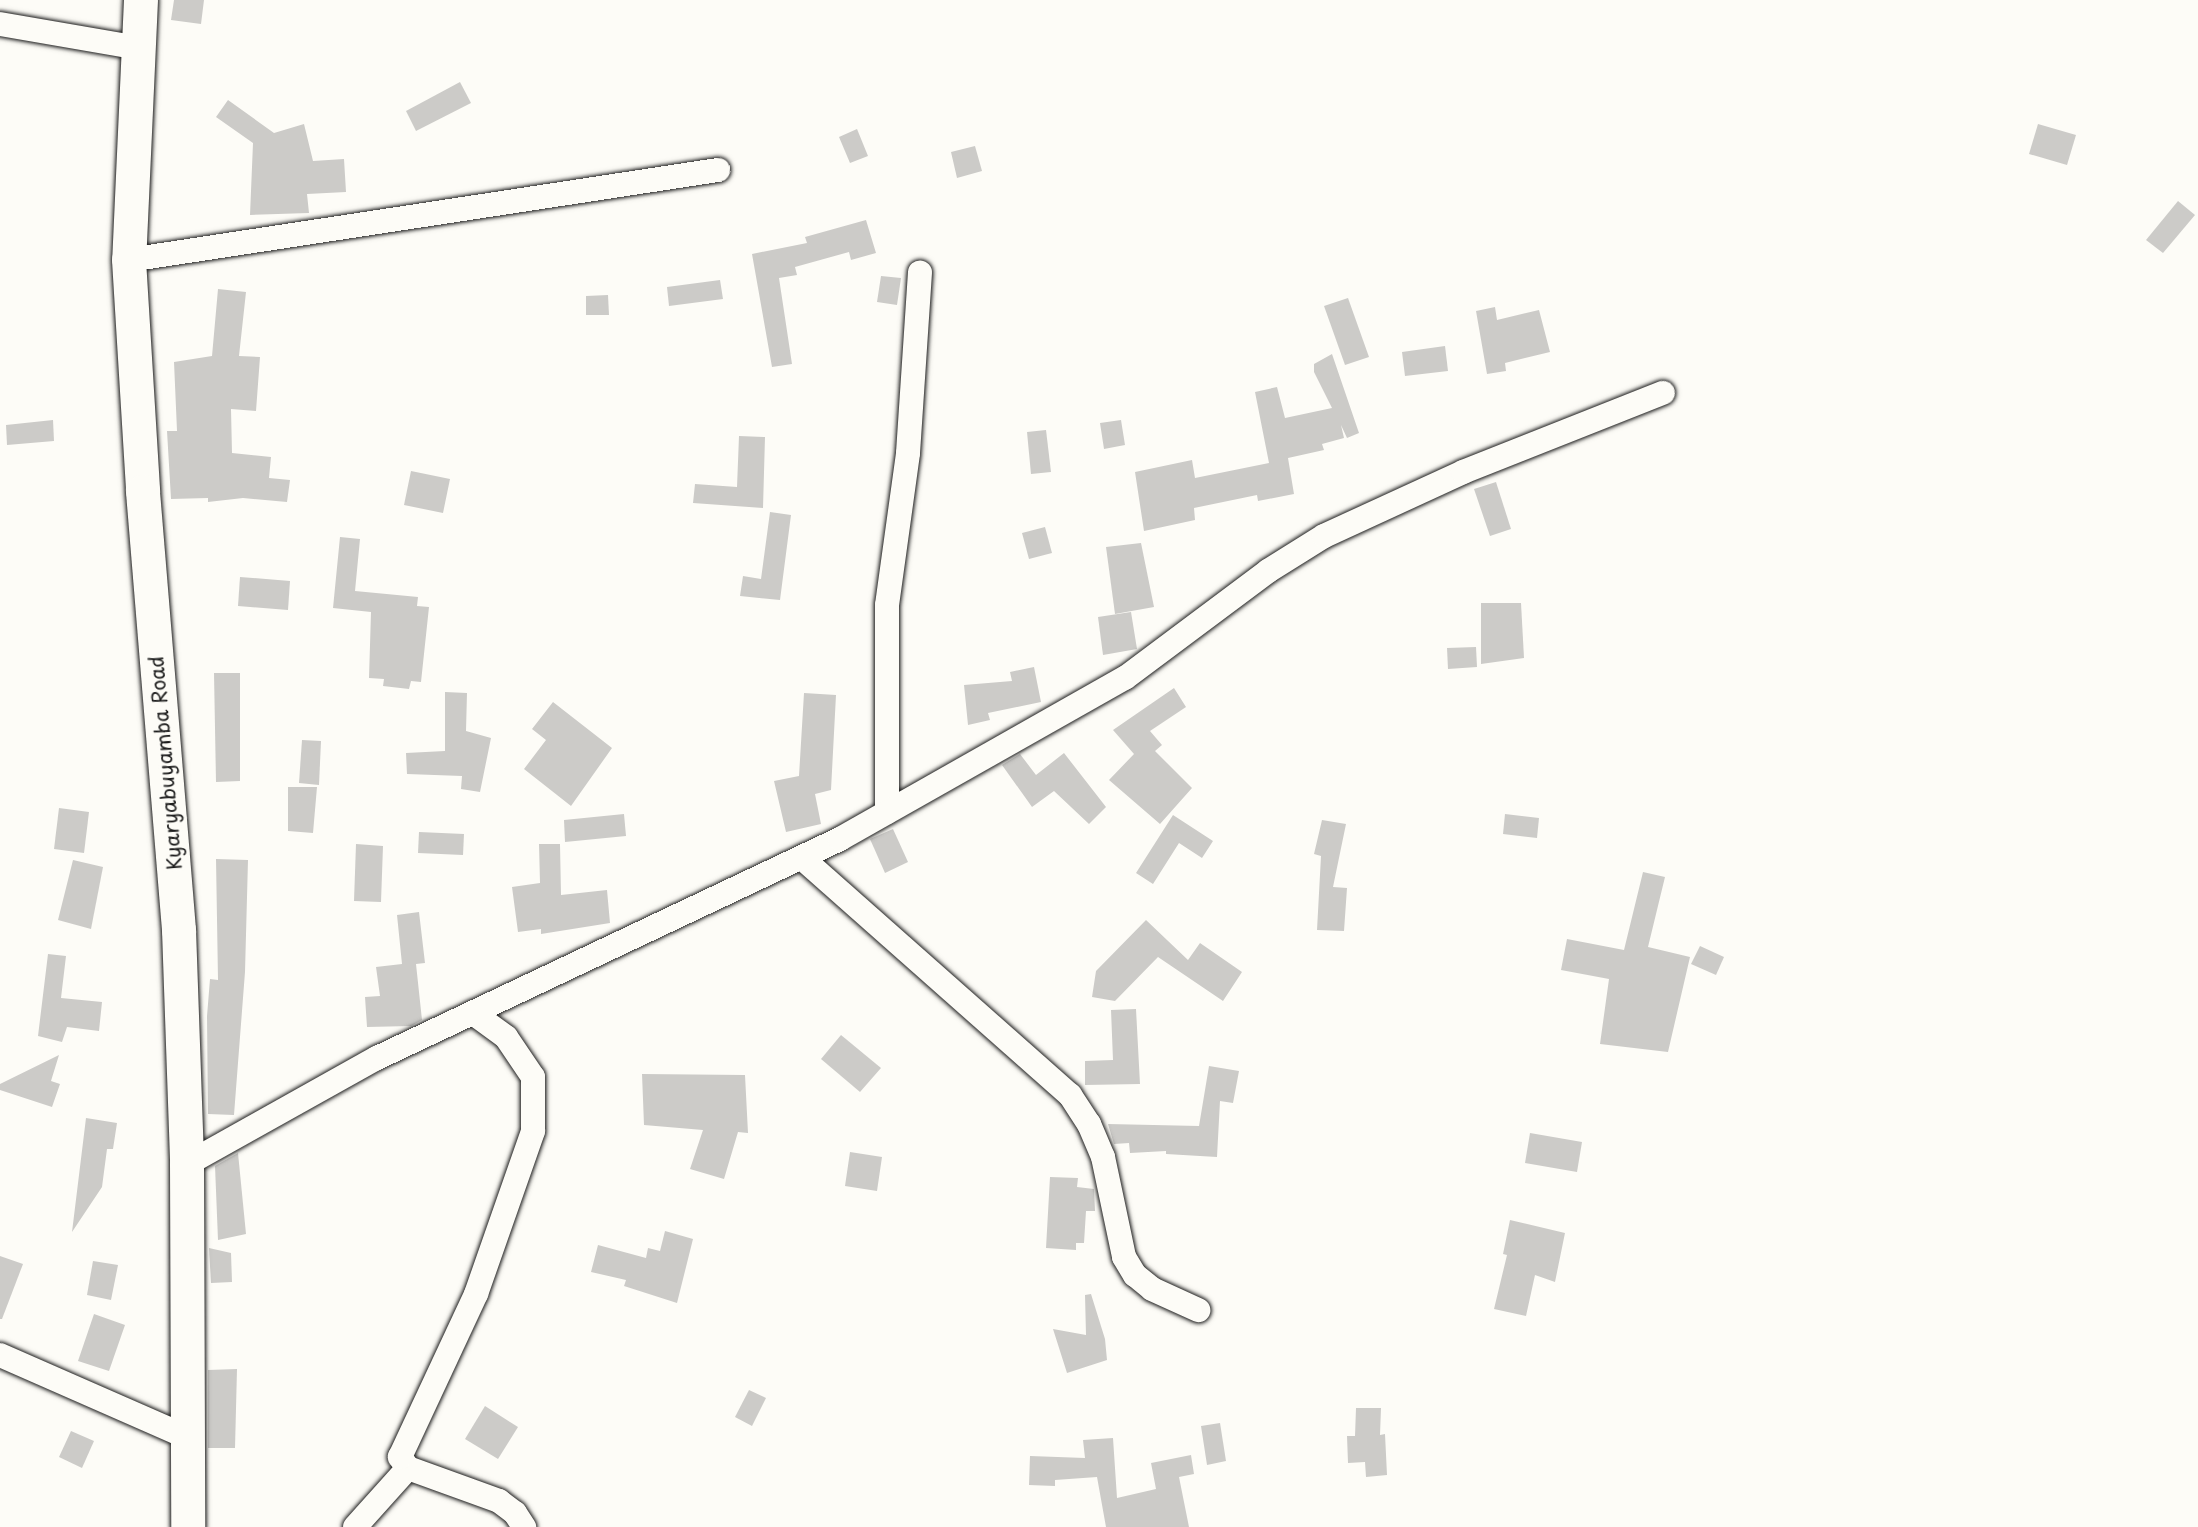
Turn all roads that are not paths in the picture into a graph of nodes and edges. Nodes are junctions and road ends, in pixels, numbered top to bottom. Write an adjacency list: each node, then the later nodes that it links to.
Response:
1 (141, 0): 3 (street, Kyaryabuyamba Road)
2 (0, 24): 3 (street)
3 (139, 48): 5 (street, Kyaryabuyamba Road)
4 (718, 170): 5 (street)
5 (129, 260): 11 (street, Kyaryabuyamba Road)
6 (920, 272): 8 (street)
7 (1663, 393): 8 (street)
8 (887, 812): 9 (street)
9 (802, 858): 10 (street); 12 (street)
10 (473, 1013): 11 (street); 15 (street)
11 (187, 1164): 14 (street, Kyaryabuyamba Road)
12 (1198, 1310)
13 (0, 1355): 14 (street)
14 (187, 1437): 16 (street, Kyaryabuyamba Road)
15 (408, 1468): 17 (street); 18 (street)
16 (188, 1527)
17 (355, 1527)
18 (524, 1527)

